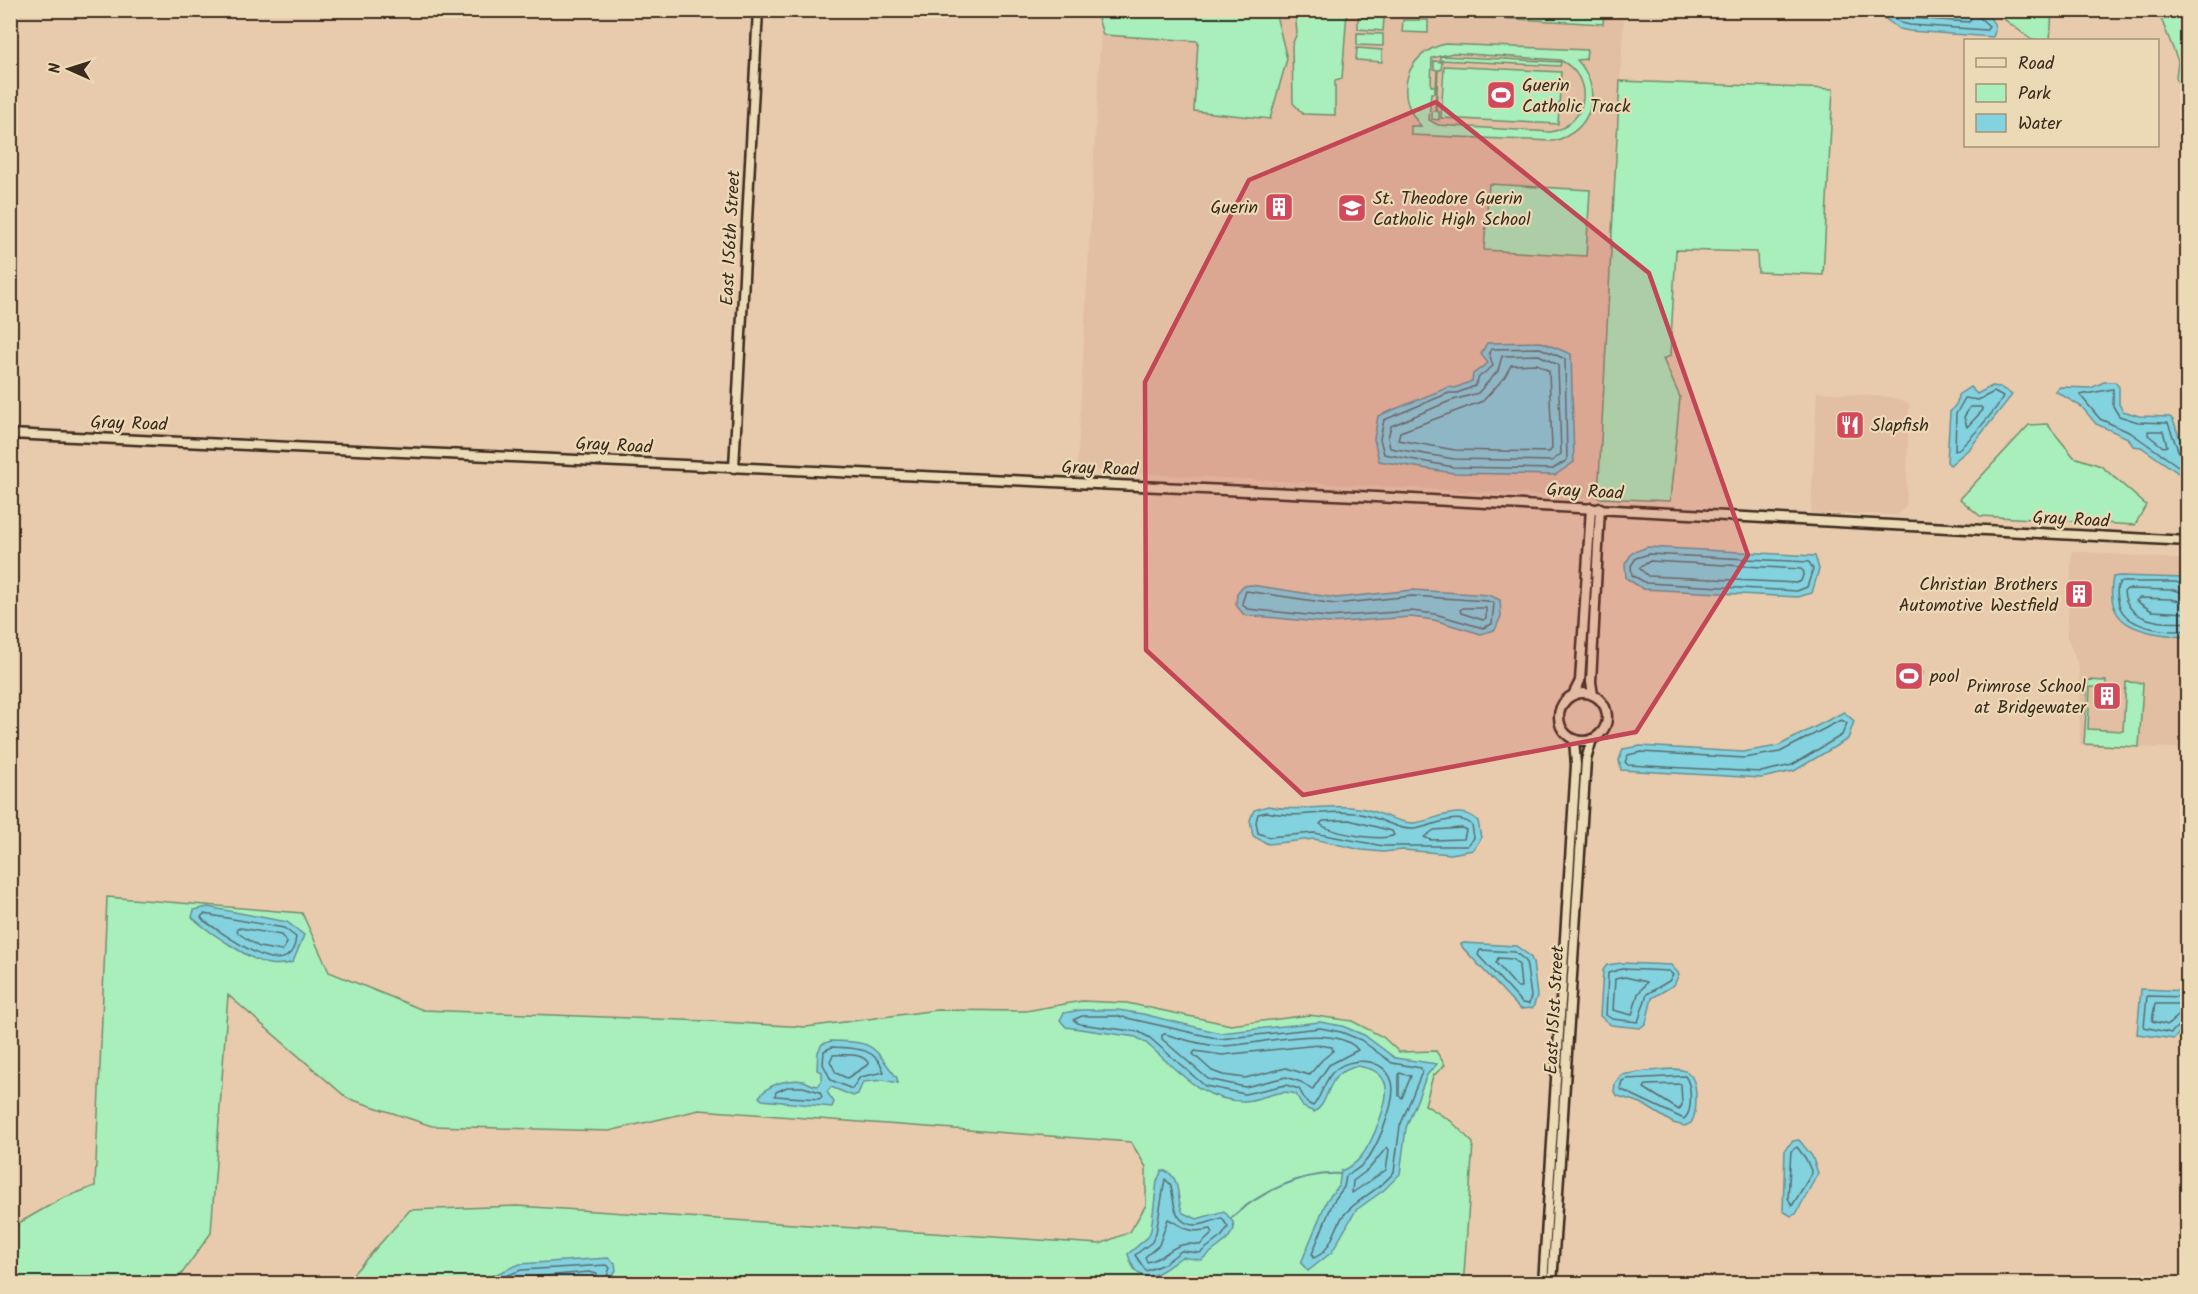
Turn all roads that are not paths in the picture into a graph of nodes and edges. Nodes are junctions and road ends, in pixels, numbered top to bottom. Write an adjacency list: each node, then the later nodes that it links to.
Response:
1 (758, 10): 3 (street, East 156th Street)
2 (10, 434): 3 (street, Gray Road)
3 (734, 468): 4 (street, Gray Road)
4 (1596, 508): 5 (street, Gray Road); 6 (street); 7 (street)
5 (2187, 542)
6 (1573, 695): 7 (street); 8 (street)
7 (1593, 695): 9 (street)
8 (1574, 739): 9 (street); 10 (street, East 151st Street)
9 (1592, 739): 11 (street, East 151st Street)
10 (1543, 1284)
11 (1552, 1284)

